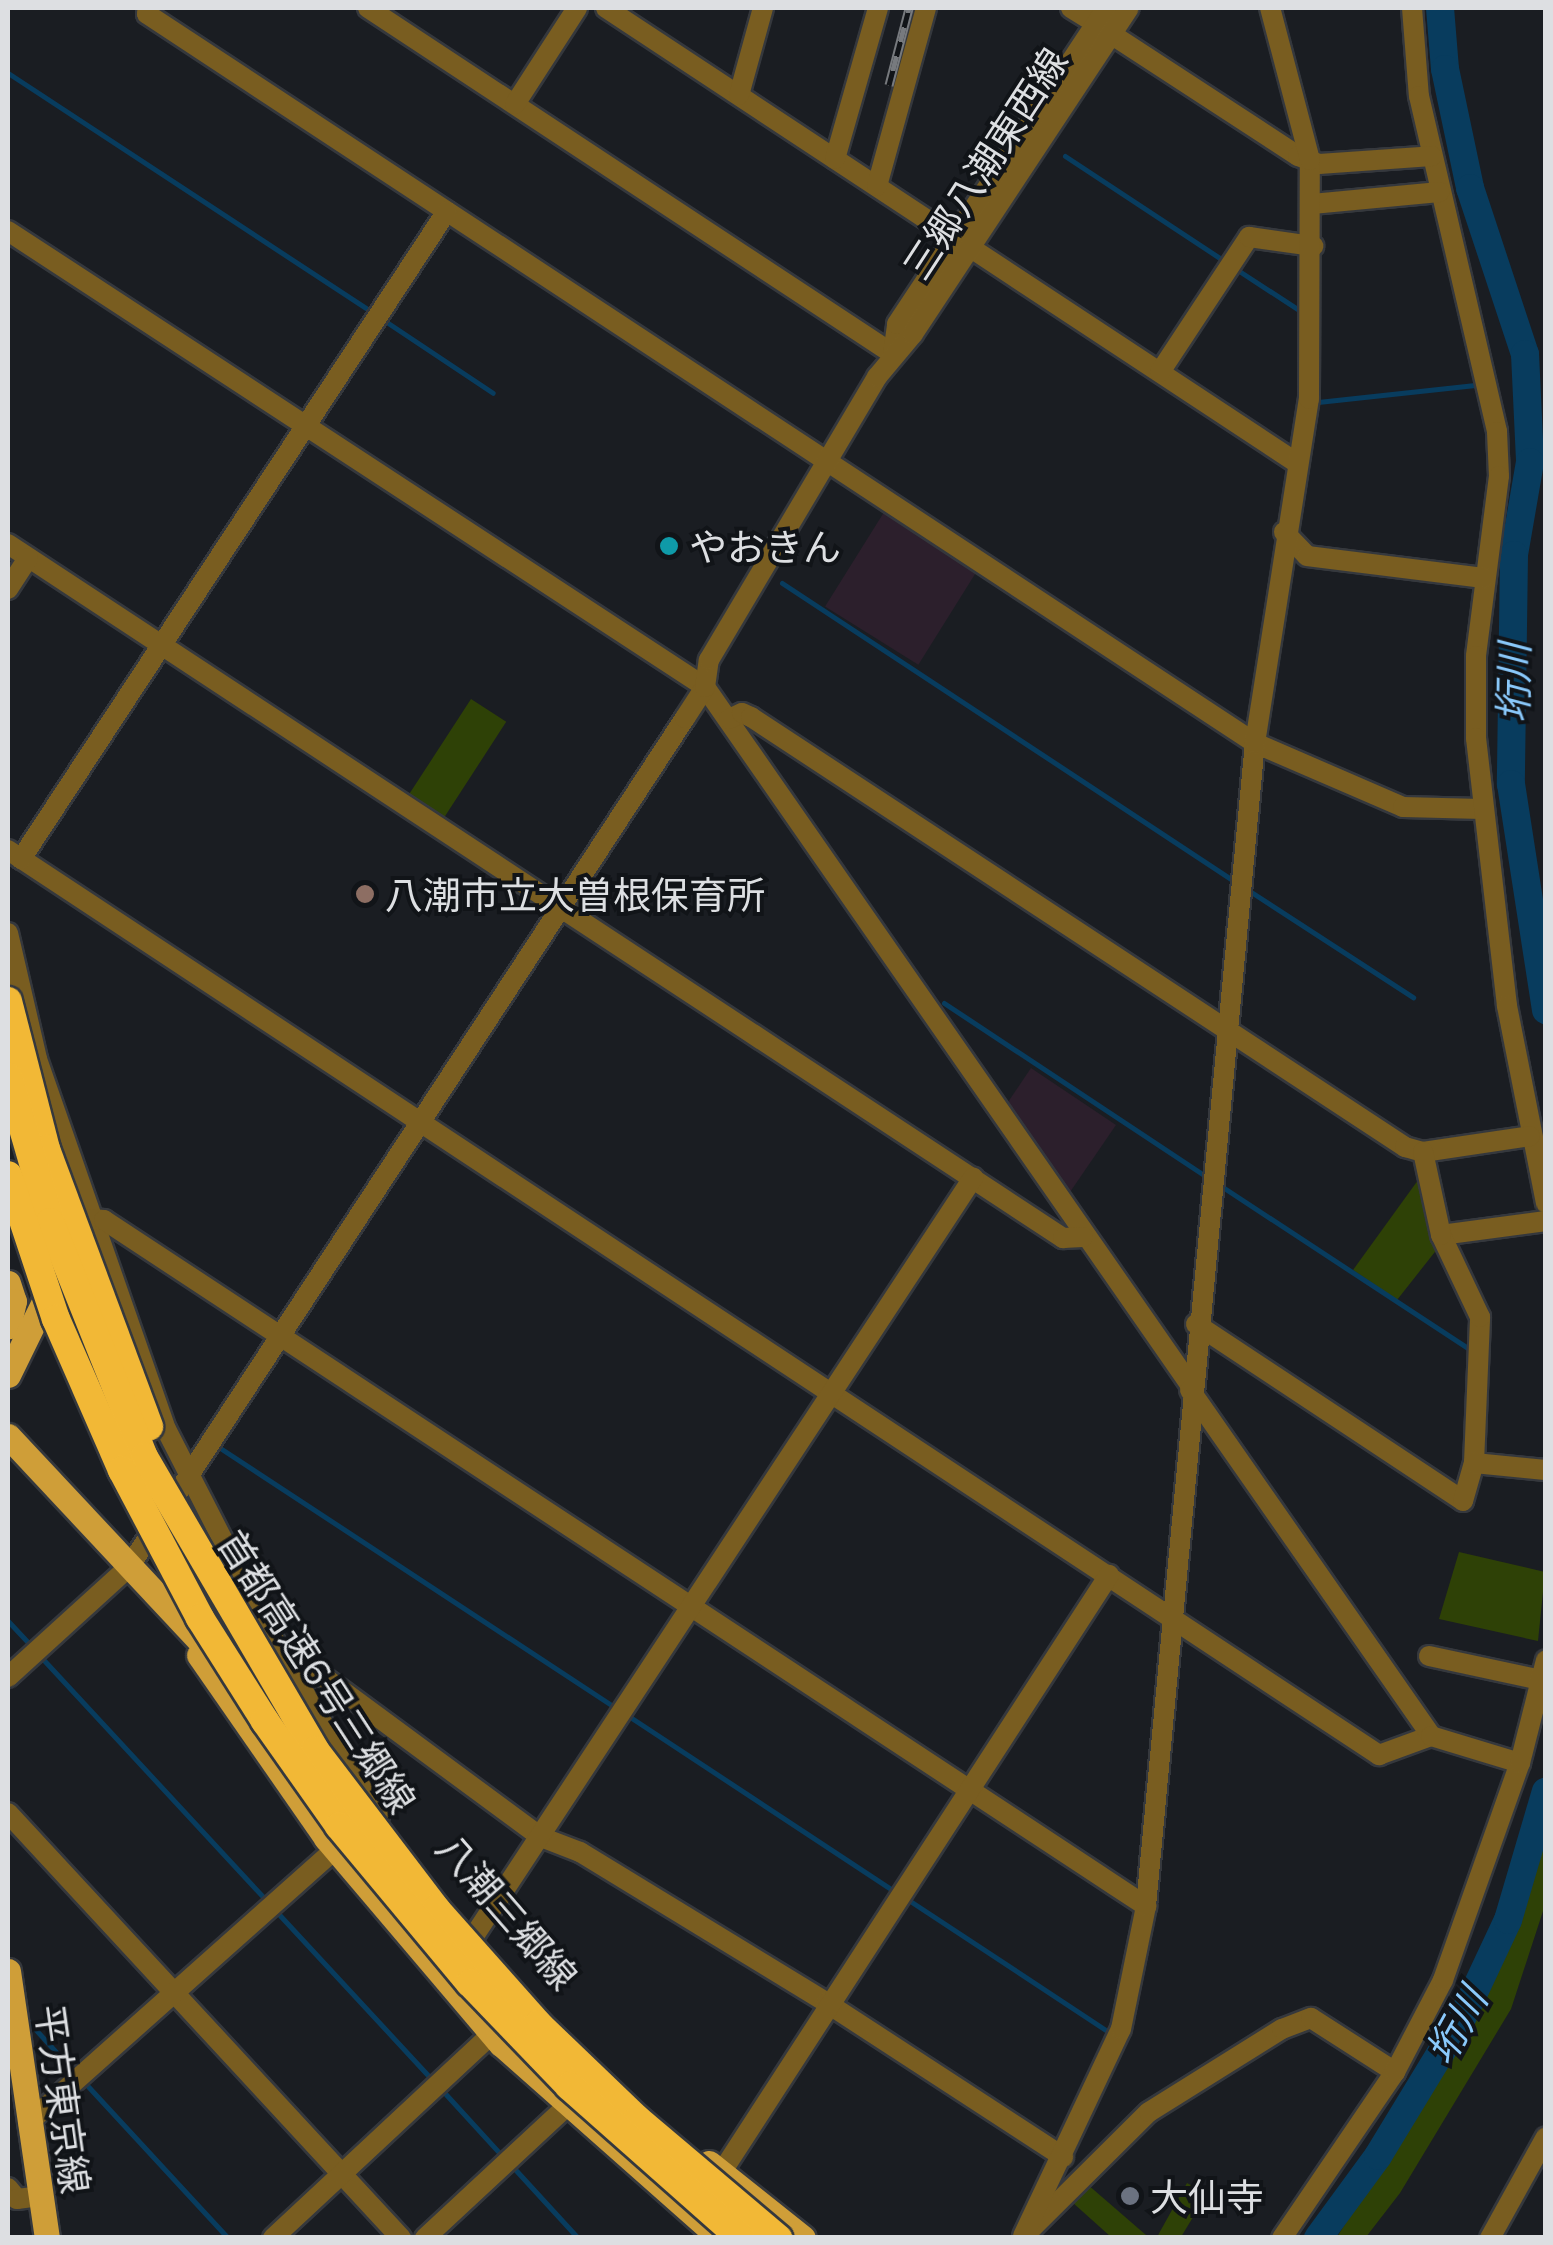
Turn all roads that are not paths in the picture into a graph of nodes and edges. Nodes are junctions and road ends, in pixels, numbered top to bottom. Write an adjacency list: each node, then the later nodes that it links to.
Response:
1 (148, 8): 21 (street)
2 (368, 8): 14 (street)
3 (577, 8): 14 (street)
4 (606, 8): 13 (street)
5 (763, 8): 13 (street)
6 (878, 8): 16 (street)
7 (926, 8): 18 (street)
8 (1072, 8): 12 (street)
9 (1129, 8): 12 (street, 三郷八潮東西線)
10 (1270, 8): 17 (street)
11 (1412, 8): 15 (street)
12 (1104, 22): 17 (street); 23 (street, 三郷八潮東西線)
13 (739, 95): 16 (street)
14 (514, 104): 25 (street)
15 (1432, 156): 17 (street); 19 (street)
16 (836, 159): 18 (street)
17 (1310, 160): 20 (street)
18 (877, 186): 23 (street)
19 (1439, 192): 20 (street); 33 (street)
20 (1312, 204): 24 (street)
21 (447, 211): 27 (street); 28 (street)
22 (8, 231): 27 (street)
23 (963, 243): 25 (street, 三郷八潮東西線); 26 (street)
24 (1314, 246): 26 (street); 29 (street)
25 (893, 354): 28 (street, 三郷八潮東西線)
26 (1160, 372): 29 (street)
27 (306, 426): 35 (street); 36 (street)
28 (827, 458): 36 (street, 三郷八潮東西線); 38 (street)
29 (1296, 462): 30 (street)
30 (1284, 532): 33 (street); 38 (street)
31 (8, 544): 32 (street)
32 (28, 558): 34 (street); 35 (street)
33 (1484, 578): 39 (street)
34 (8, 589)
35 (162, 644): 40 (street); 41 (street)
36 (705, 687): 37 (street); 41 (street, 三郷八潮東西線)
37 (729, 719): 44 (street); 57 (street)
38 (1255, 743): 39 (street); 44 (street)
39 (1482, 810): 48 (street)
40 (14, 854): 47 (street)
41 (562, 907): 47 (street, 三郷八潮東西線); 51 (street)
42 (8, 934): 43 (street)
43 (11, 989): 53 (street); 79 (highway, bridge)
44 (1227, 1030): 49 (street); 59 (street)
45 (8, 1042): 62 (main road)
46 (8, 1077): 79 (highway, 首都高速6号三郷線, bridge)
47 (420, 1121): 61 (street, 三郷八潮東西線); 64 (street)
48 (1530, 1136): 49 (street); 52 (street)
49 (1424, 1152): 56 (street)
50 (8, 1176): 72 (highway, 首都高速6号三郷線, bridge)
51 (973, 1178): 57 (street); 64 (street)
52 (1546, 1203)
53 (91, 1219): 61 (street); 68 (street)
54 (1546, 1221): 56 (street)
55 (8, 1227): 72 (highway, bridge)
56 (1441, 1236): 66 (street)
57 (1083, 1238): 63 (street)
58 (8, 1283): 60 (main road)
59 (1196, 1324): 63 (street); 66 (street)
60 (8, 1326)
61 (280, 1335): 68 (street, 三郷八潮東西線); 71 (street)
62 (8, 1375)
63 (1191, 1388): 73 (street); 78 (street)
64 (832, 1392): 70 (street); 71 (street)
65 (8, 1436): 69 (main road, 八潮三郷線)
66 (1474, 1464): 67 (street)
67 (1546, 1470)
68 (187, 1476): 69 (street, 三郷八潮東西線); 75 (street)
69 (130, 1566): 72 (main road, 八潮三郷線); 77 (street, 三郷八潮東西線)
70 (1109, 1575): 73 (street); 81 (street)
71 (691, 1606): 81 (street); 84 (street)
72 (186, 1617): 83 (main road, 八潮三郷線); 85 (main road, 八潮三郷線); 108 (highway, 首都高速6号三郷線, bridge)
73 (1172, 1617): 78 (street); 86 (street)
74 (1429, 1656): 76 (street)
75 (282, 1658): 83 (street); 84 (street)
76 (1543, 1670): 80 (street)
77 (8, 1677)
78 (1431, 1736): 80 (street)
79 (315, 1750): 109 (highway, 首都高速6号三郷線, bridge)
80 (1520, 1762): 93 (street)
81 (968, 1790): 86 (street); 90 (street)
82 (8, 1813): 89 (street)
83 (380, 1818): 87 (main road, 八潮三郷線)
84 (541, 1837): 87 (street); 90 (street)
85 (336, 1849): 89 (street); 91 (main road, 八潮三郷線)
86 (1146, 1906): 97 (street)
87 (474, 1936): 92 (main road, 八潮三郷線)
88 (8, 1971): 95 (main road, 平方東京線)
89 (178, 1995): 95 (street); 99 (street)
90 (826, 2003): 97 (street); 98 (street)
91 (492, 2034): 94 (main road, 八潮三郷線); 99 (street)
92 (601, 2070): 94 (street); 98 (main road, 八潮三郷線)
93 (1394, 2072): 102 (street); 111 (street)
94 (567, 2104): 106 (street); 107 (main road, 八潮三郷線)
95 (28, 2123): 101 (main road, 平方東京線)
96 (1546, 2138): 112 (street)
97 (1063, 2157): 102 (street)
98 (721, 2173): 110 (main road, 八潮三郷線)
99 (342, 2174): 104 (street); 105 (street)
100 (8, 2188): 101 (street)
101 (40, 2196): 103 (main road, 平方東京線)
102 (1022, 2237)
103 (47, 2238)
104 (273, 2238)
105 (401, 2238)
106 (425, 2238)
107 (720, 2238)
108 (741, 2238)
109 (778, 2238)
110 (803, 2238)
111 (1282, 2238)
112 (1490, 2238)

